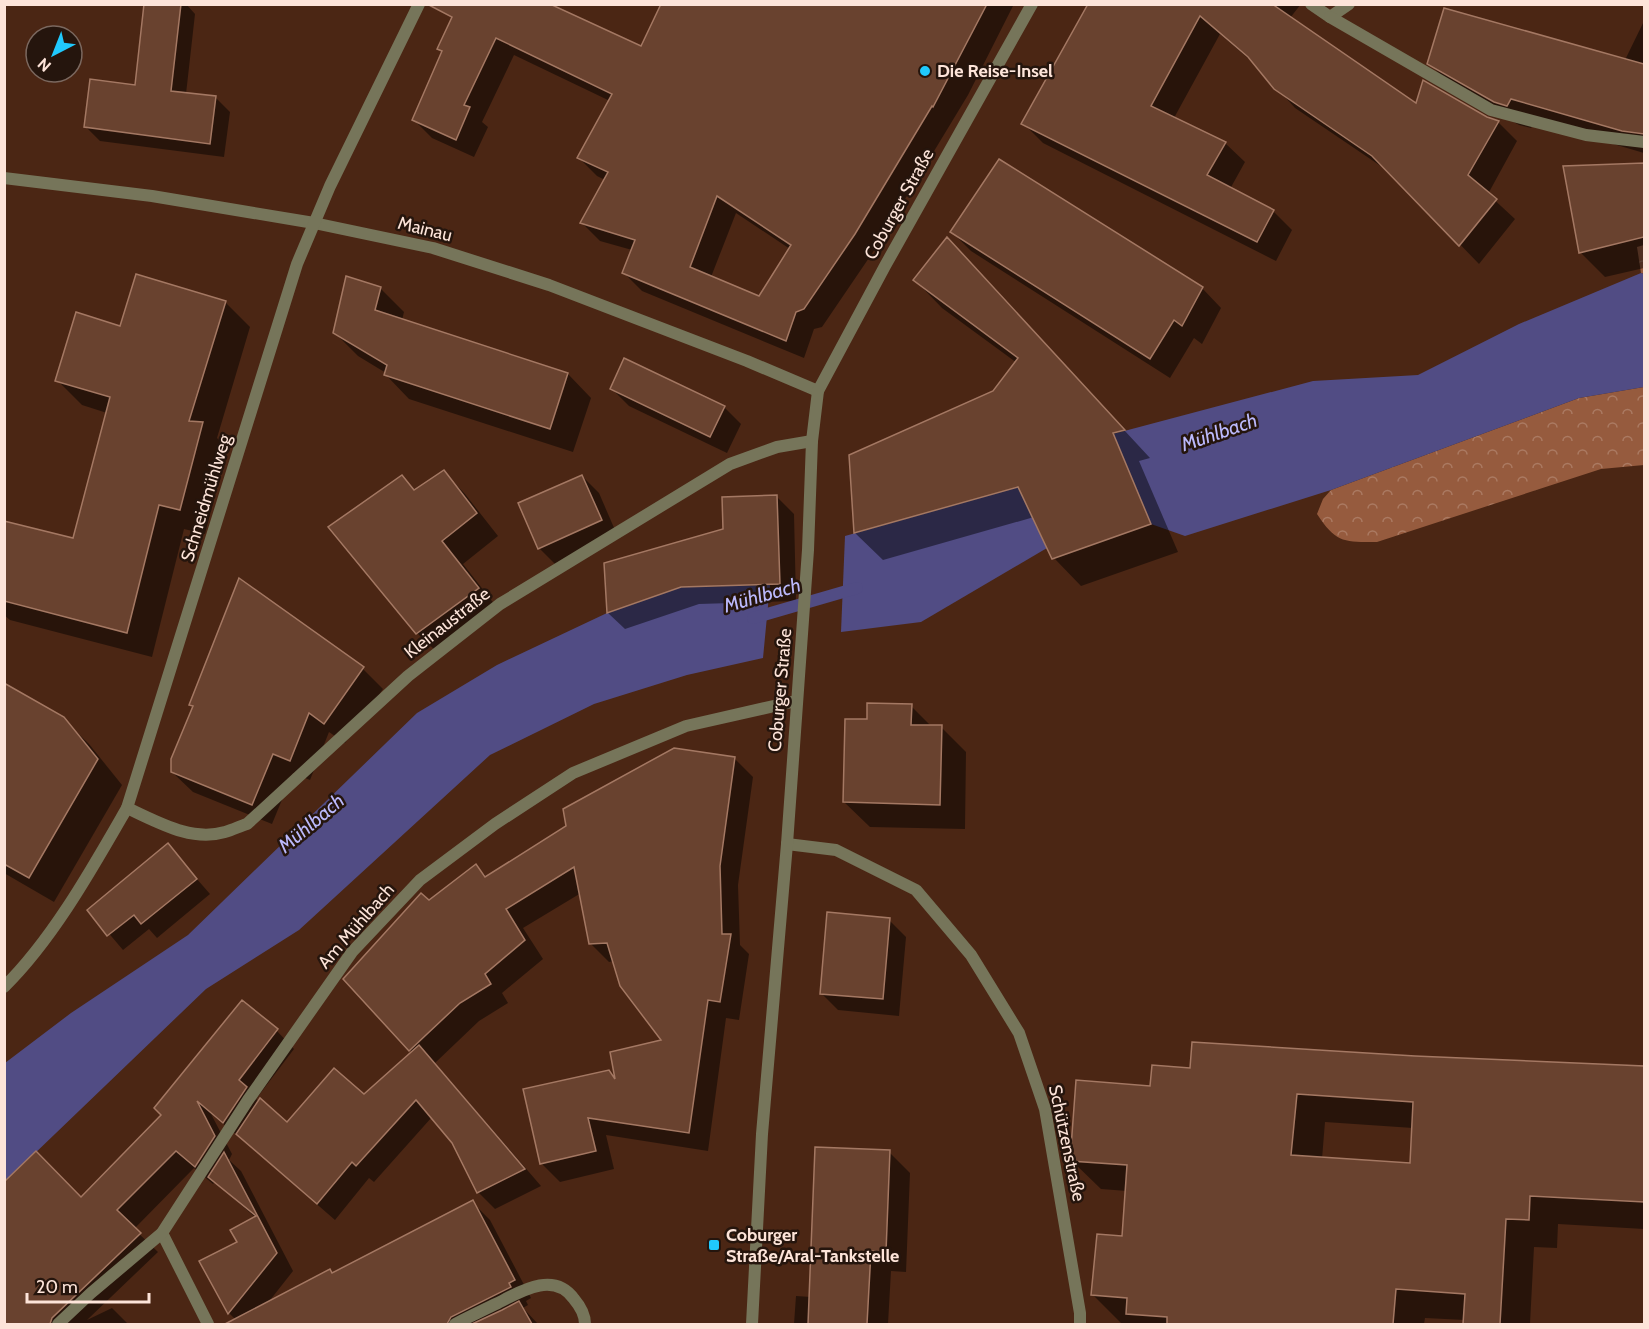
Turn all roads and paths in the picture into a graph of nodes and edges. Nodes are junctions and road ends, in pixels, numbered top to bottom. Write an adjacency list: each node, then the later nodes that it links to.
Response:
1 (419, 4): 8 (street, Schneidmühlweg)
2 (1032, 4): 9 (street, Coburger Straße)
3 (1311, 4): 5 (street)
4 (1349, 4): 5 (street)
5 (1330, 17): 6 (street)
6 (1644, 142)
7 (4, 178): 8 (street, Mainau)
8 (314, 223): 9 (street, Mainau); 12 (street, Schneidmühlweg)
9 (818, 391): 10 (street, Coburger Straße)
10 (812, 441): 11 (street, Coburger Straße); 12 (street, Kleinaustraße)
11 (796, 701): 13 (street, Coburger Straße); 15 (street, Am Mühlbach)
12 (127, 808): 14 (street, Schneidmühlweg)
13 (787, 844): 20 (street, Coburger Straße); 21 (street, Schützenstraße)
14 (4, 987)
15 (162, 1233): 16 (street, Am Mühlbach); 17 (street)
16 (58, 1324)
17 (208, 1324)
18 (455, 1324): 19 (street)
19 (585, 1324)
20 (752, 1324)
21 (1080, 1324)

